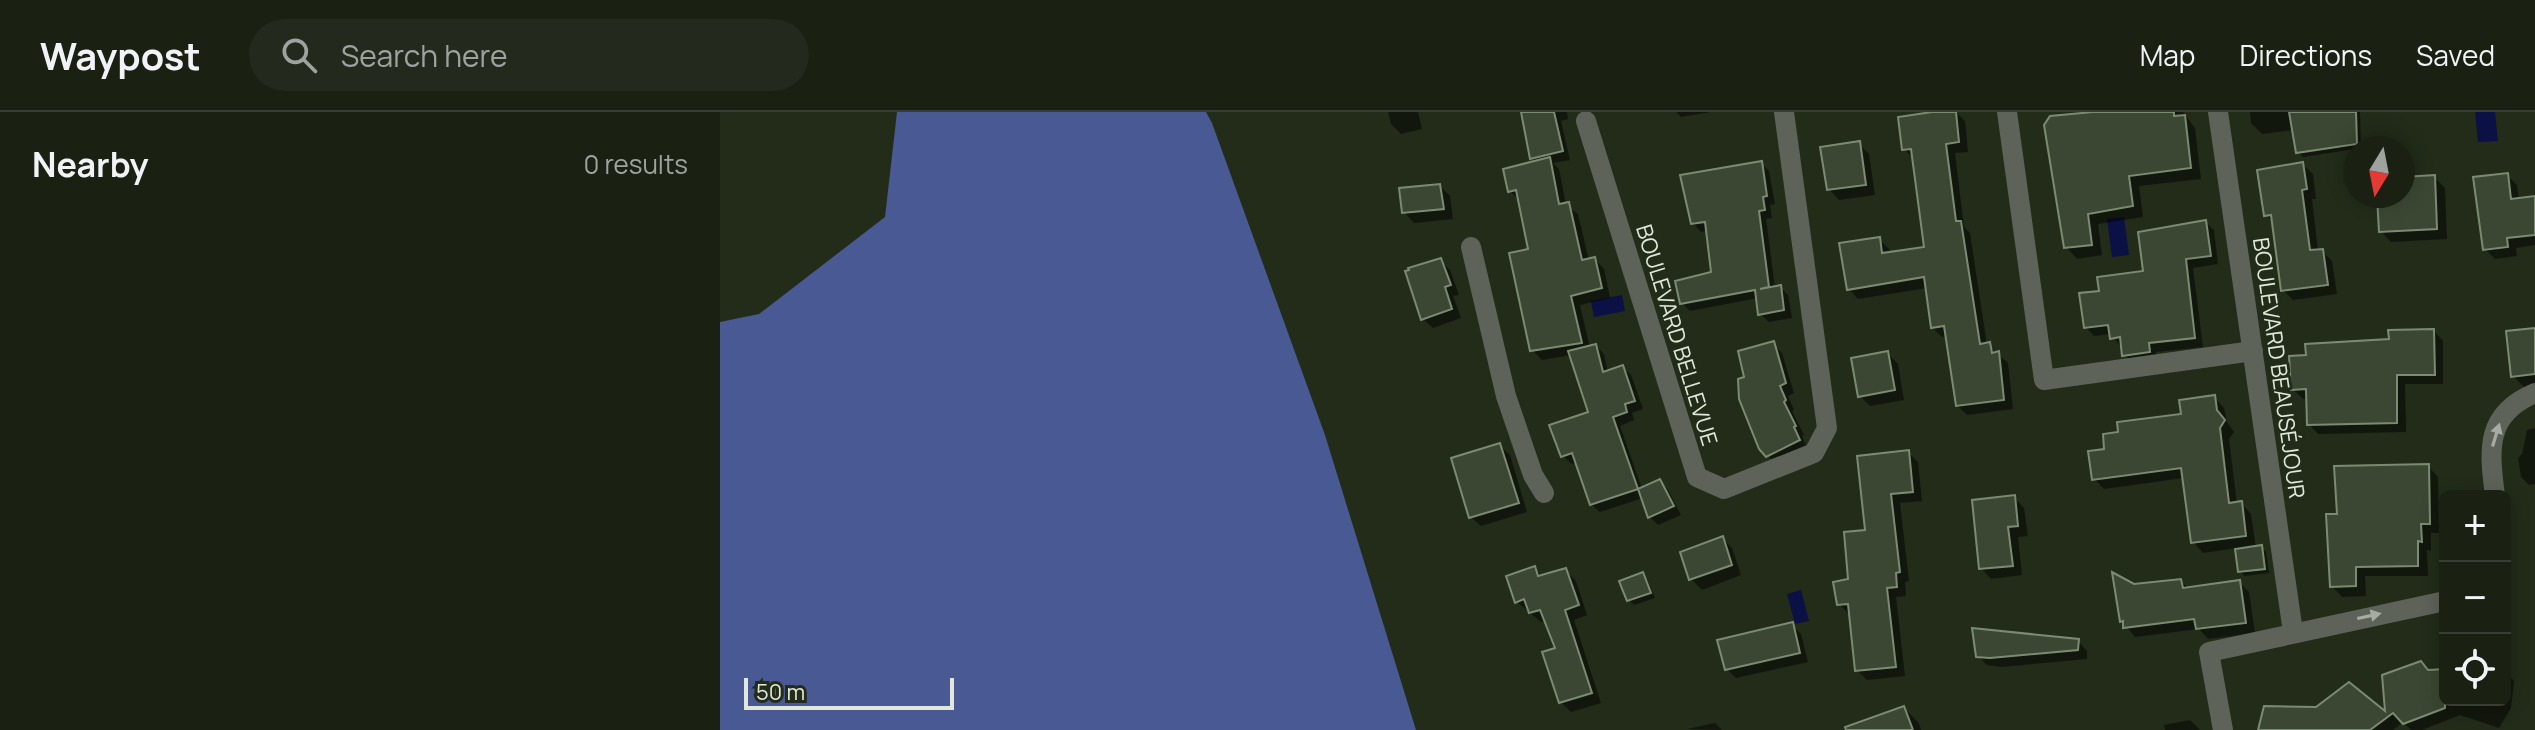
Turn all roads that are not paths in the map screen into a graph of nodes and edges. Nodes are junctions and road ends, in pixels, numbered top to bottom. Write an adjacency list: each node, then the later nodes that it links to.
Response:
1 (1784, 112): 4 (street, BOULEVARD BELLEVUE)
2 (2007, 112): 6 (street)
3 (2218, 112): 6 (street, BOULEVARD BEAUSÉJOUR)
4 (1586, 121)
5 (1471, 247): 9 (street)
6 (2253, 351): 11 (street, BOULEVARD BEAUSÉJOUR)
7 (2535, 393): 8 (street, one-way to 7)
8 (2494, 490)
9 (1544, 493)
10 (2439, 602): 11 (street, one-way to 10)
11 (2293, 632): 12 (street)
12 (2223, 730)

